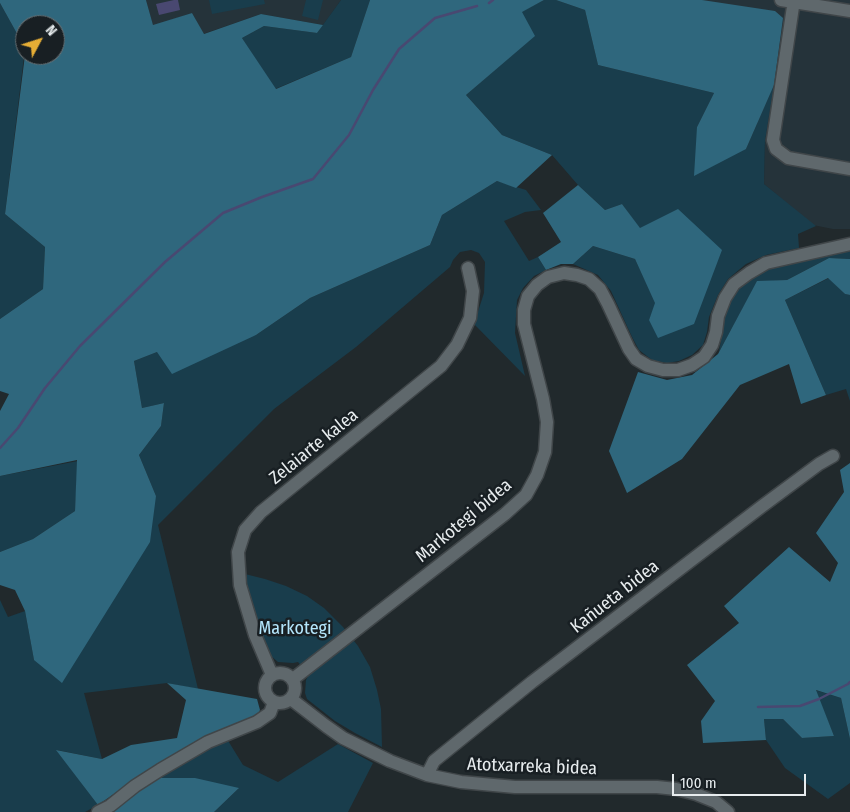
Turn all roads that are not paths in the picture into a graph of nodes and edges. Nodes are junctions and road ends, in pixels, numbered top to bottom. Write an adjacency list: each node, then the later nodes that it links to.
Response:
1 (781, 0): 2 (street)
2 (794, 1): 3 (street); 4 (street)
3 (850, 11)
4 (850, 169)
5 (850, 244): 9 (street, Markotegi bidea)
6 (468, 268): 8 (street, Zelaiarte kalea)
7 (834, 456): 12 (street, Kañueta bidea)
8 (272, 675): 9 (street); 11 (street)
9 (293, 679): 10 (street)
10 (291, 699): 11 (street); 12 (street, Atotxarreka bidea)
11 (274, 702): 13 (street)
12 (427, 775): 14 (street, Atotxarreka bidea)
13 (98, 812)
14 (728, 812)

